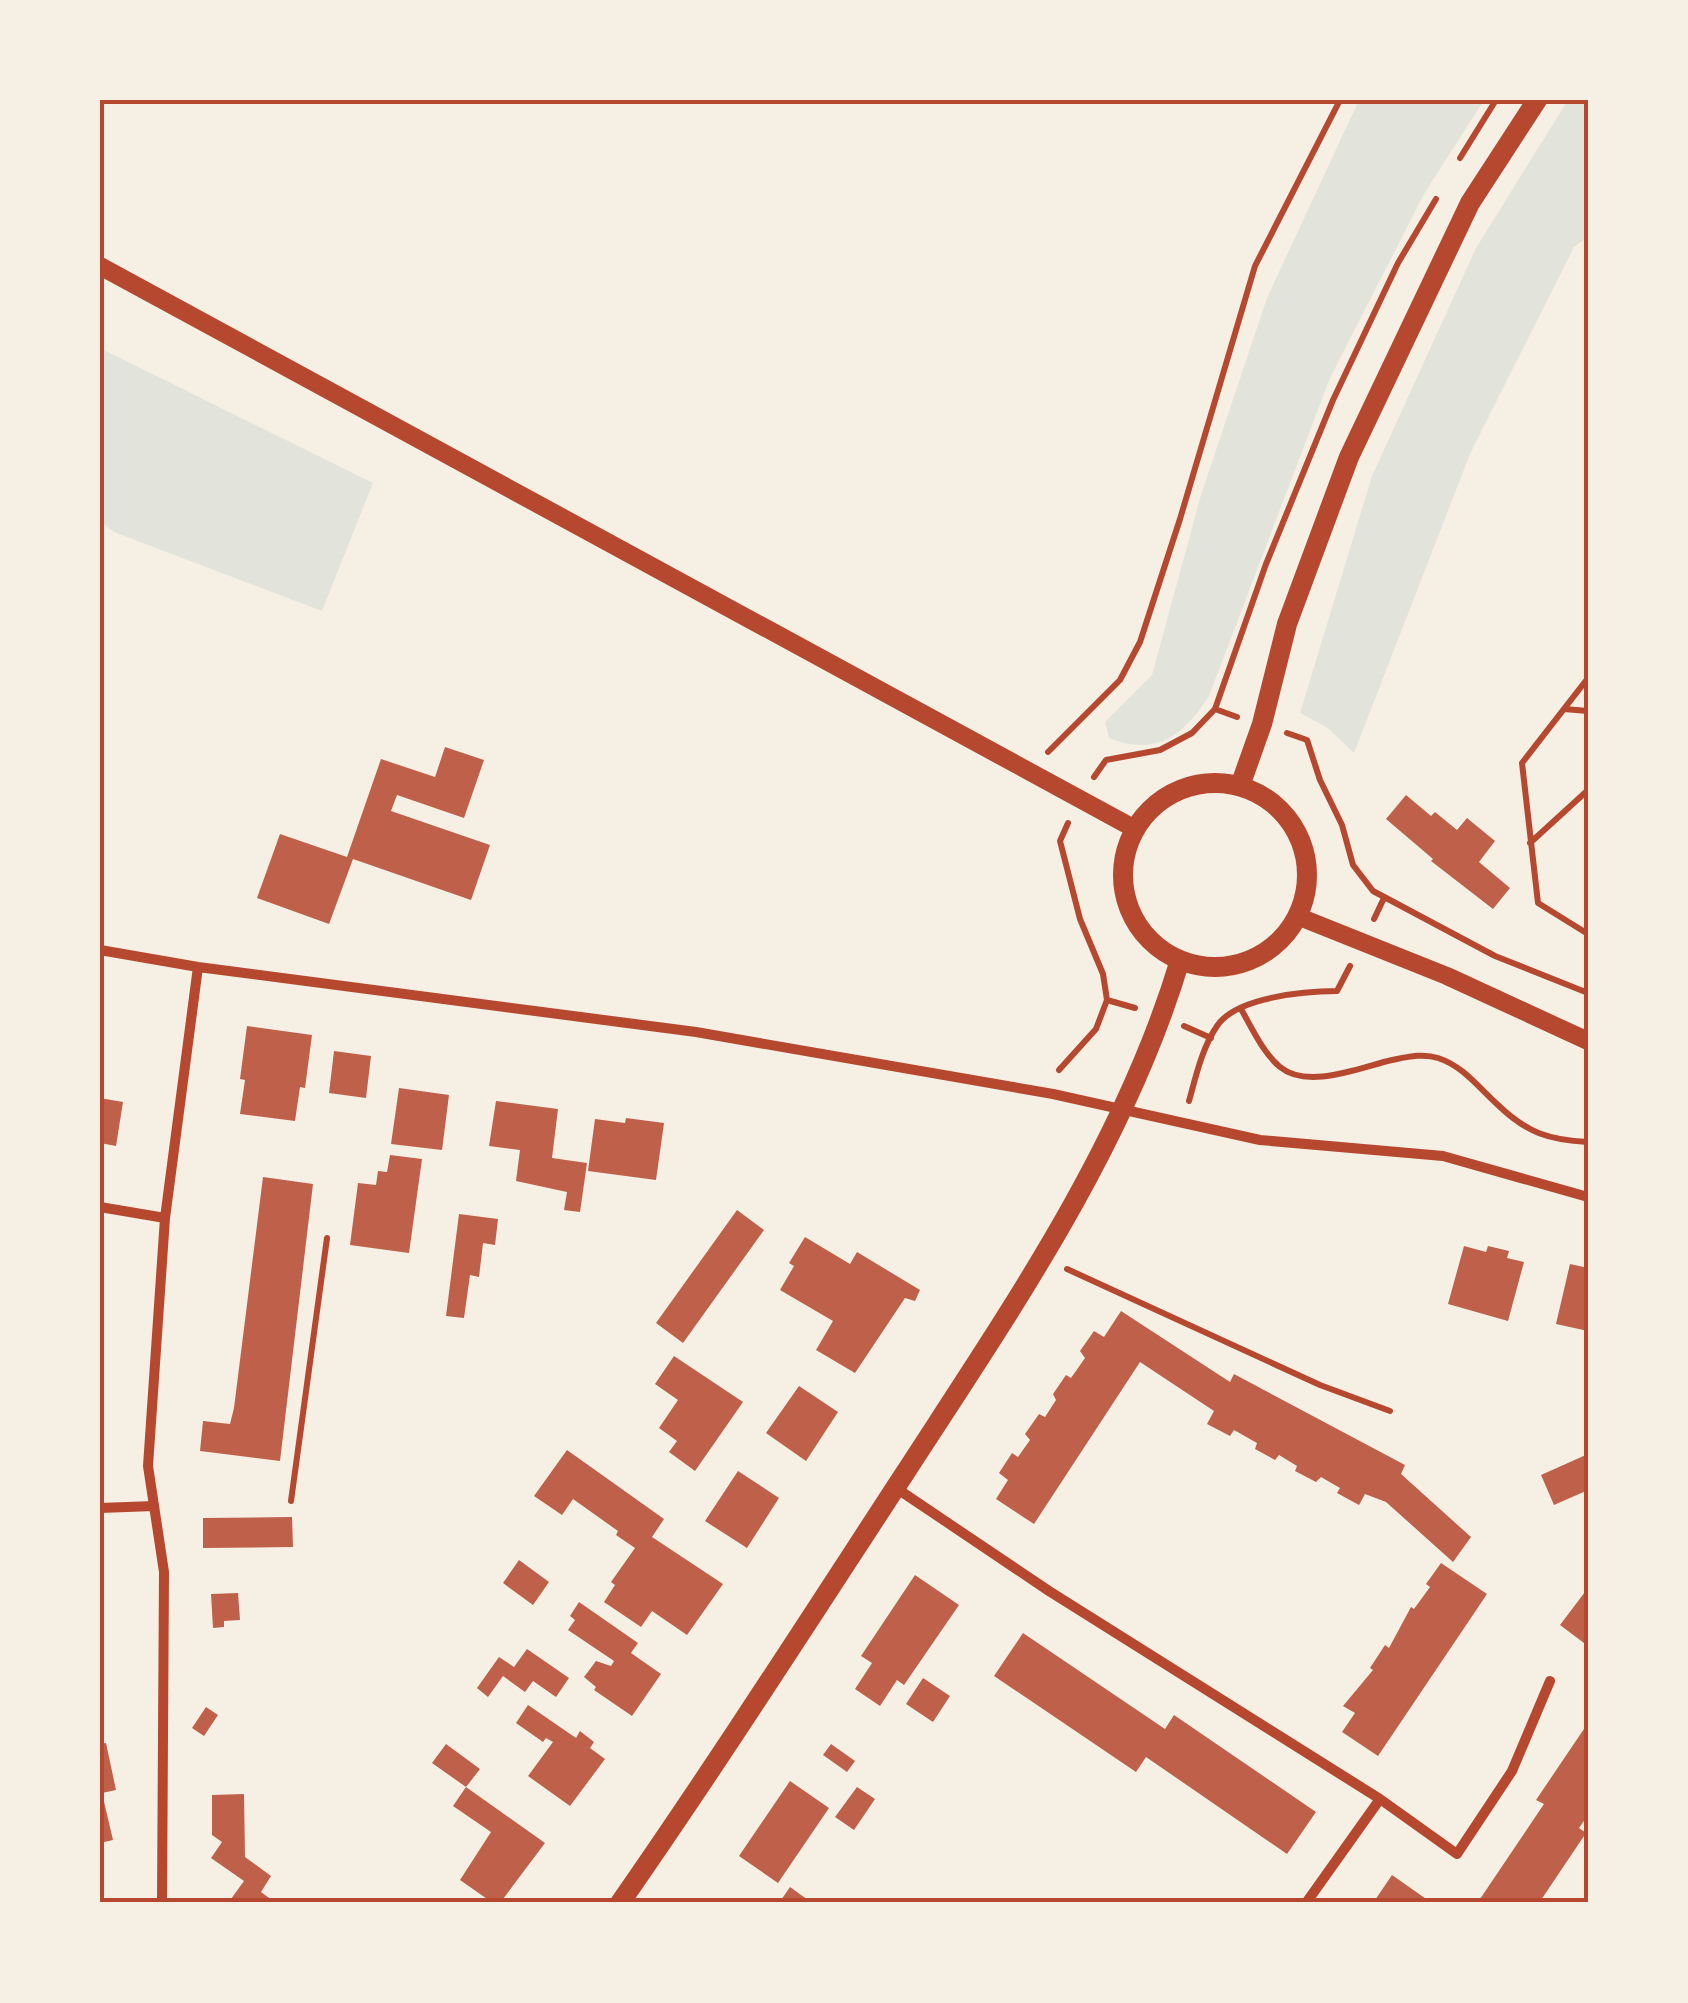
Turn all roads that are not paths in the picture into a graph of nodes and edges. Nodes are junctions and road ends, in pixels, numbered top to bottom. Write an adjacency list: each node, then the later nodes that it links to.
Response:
1 (1537, 100): 3 (main road)
2 (100, 266): 4 (street)
3 (1240, 786): 4 (main road); 5 (main road)
4 (1135, 829): 7 (main road)
5 (1297, 916): 7 (main road); 9 (street)
6 (100, 950): 8 (street)
7 (1180, 960): 10 (main road)
8 (198, 968): 10 (street); 13 (street)
9 (1588, 1040)
10 (1124, 1108): 11 (street); 14 (main road)
11 (1588, 1196)
12 (100, 1207): 13 (street)
13 (165, 1218): 15 (street)
14 (896, 1487): 18 (street); 20 (main road)
15 (154, 1506): 16 (street); 19 (street)
16 (100, 1508)
17 (1550, 1680): 18 (street)
18 (1380, 1799): 21 (street)
19 (162, 1903)
20 (620, 1903)
21 (1306, 1903)

